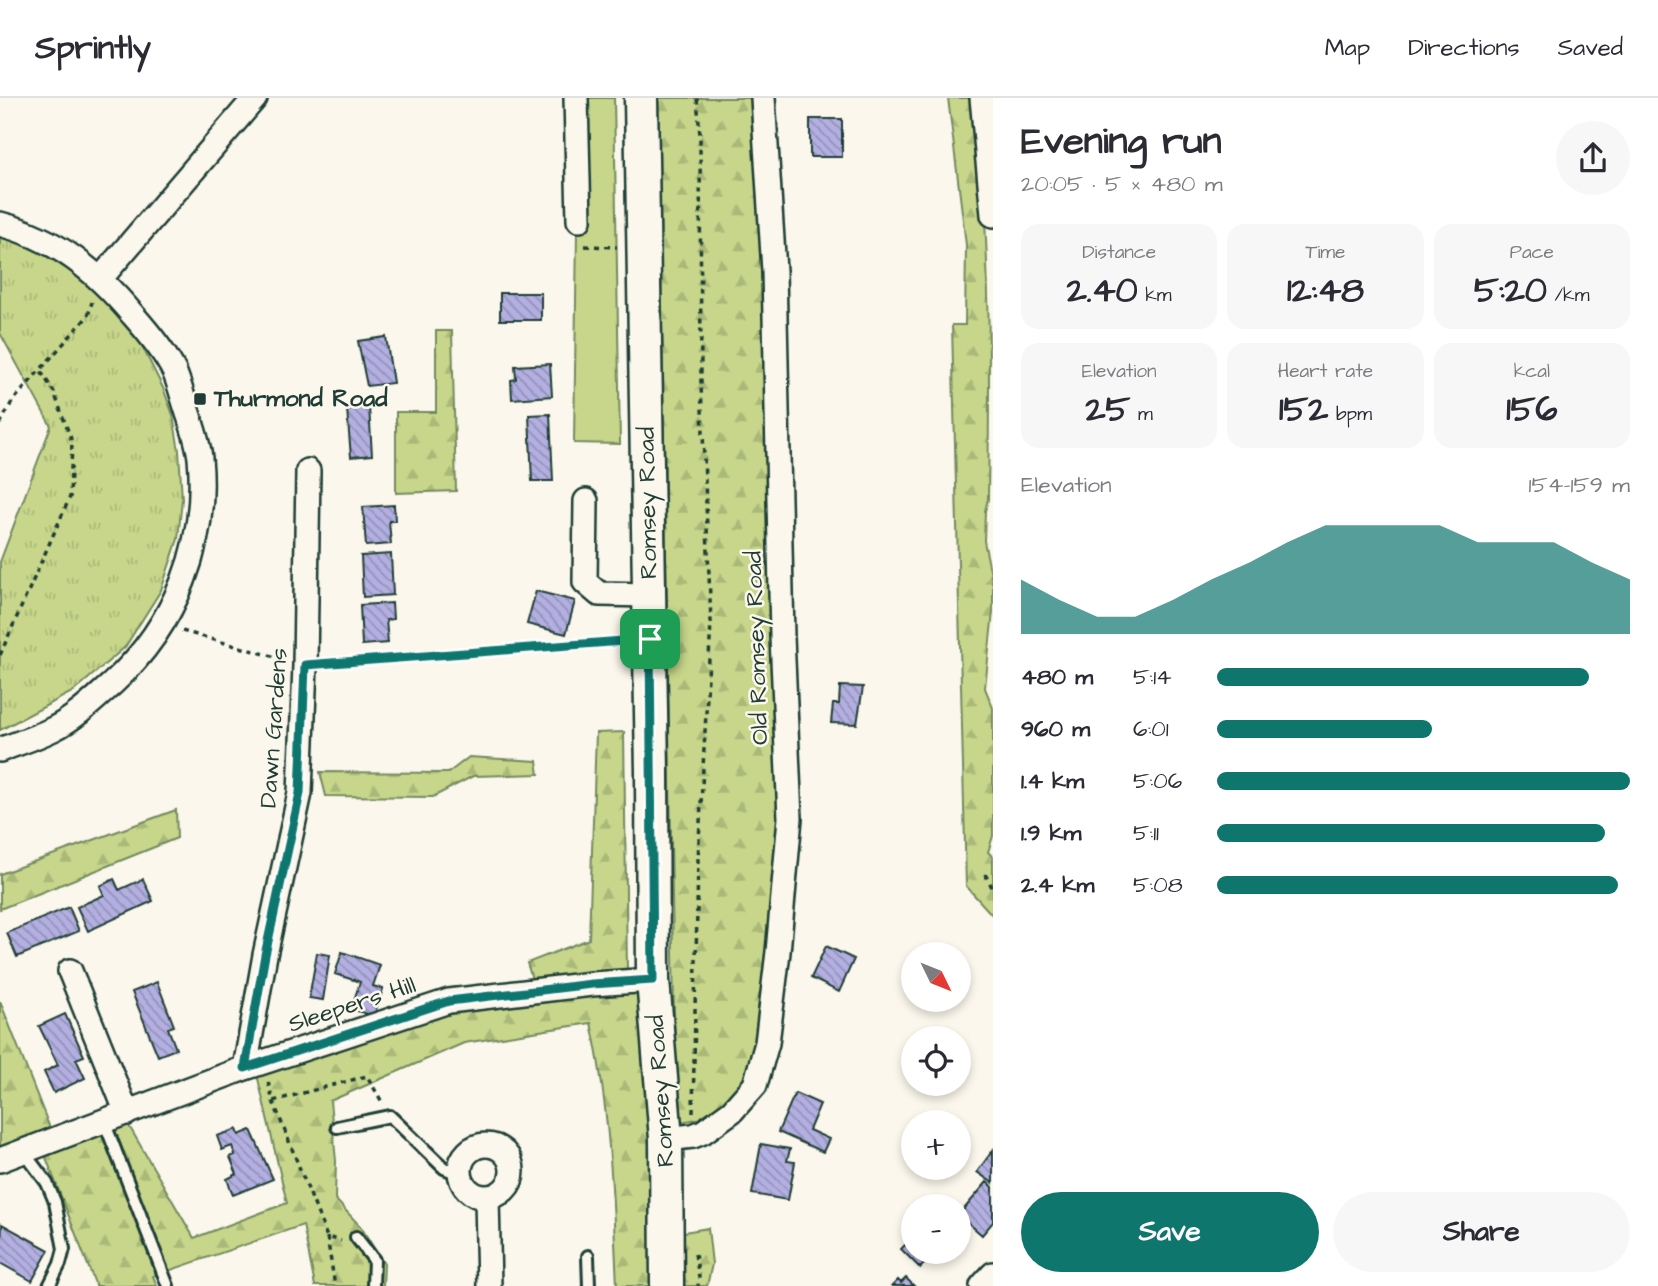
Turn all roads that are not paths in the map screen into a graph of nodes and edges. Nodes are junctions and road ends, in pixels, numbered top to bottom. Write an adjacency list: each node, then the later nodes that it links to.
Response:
1 (255, 98): 9 (street)
2 (576, 98): 7 (street)
3 (642, 98): 12 (main road, Romsey Road)
4 (762, 98): 20 (street, Old Romsey Road)
5 (982, 98): 6 (street)
6 (993, 215)
7 (579, 220)
8 (0, 225): 9 (street)
9 (101, 278): 13 (street)
10 (308, 471): 16 (street, Dawn Gardens)
11 (586, 501): 12 (street)
12 (650, 595): 15 (main road, Romsey Road)
13 (0, 750)
14 (70, 971): 17 (street)
15 (653, 980): 16 (street, Sleepers Hill); 20 (main road, Romsey Road)
16 (254, 1065): 17 (street, Sleepers Hill)
17 (127, 1114): 18 (street, Sleepers Hill)
18 (104, 1121): 21 (street, Sleepers Hill); 29 (lane)
19 (337, 1127): 23 (lane)
20 (680, 1137): 33 (main road, Romsey Road)
21 (23, 1151): 22 (street, Sleepers Hill); 28 (lane)
22 (0, 1160)
23 (459, 1174): 24 (street); 24 (street)
24 (487, 1198): 31 (street)
25 (356, 1237): 30 (lane)
26 (588, 1256): 32 (lane)
27 (993, 1274): 34 (street)
28 (49, 1286)
29 (168, 1286)
30 (373, 1286)
31 (489, 1286)
32 (589, 1286)
33 (667, 1286)
34 (982, 1286)

